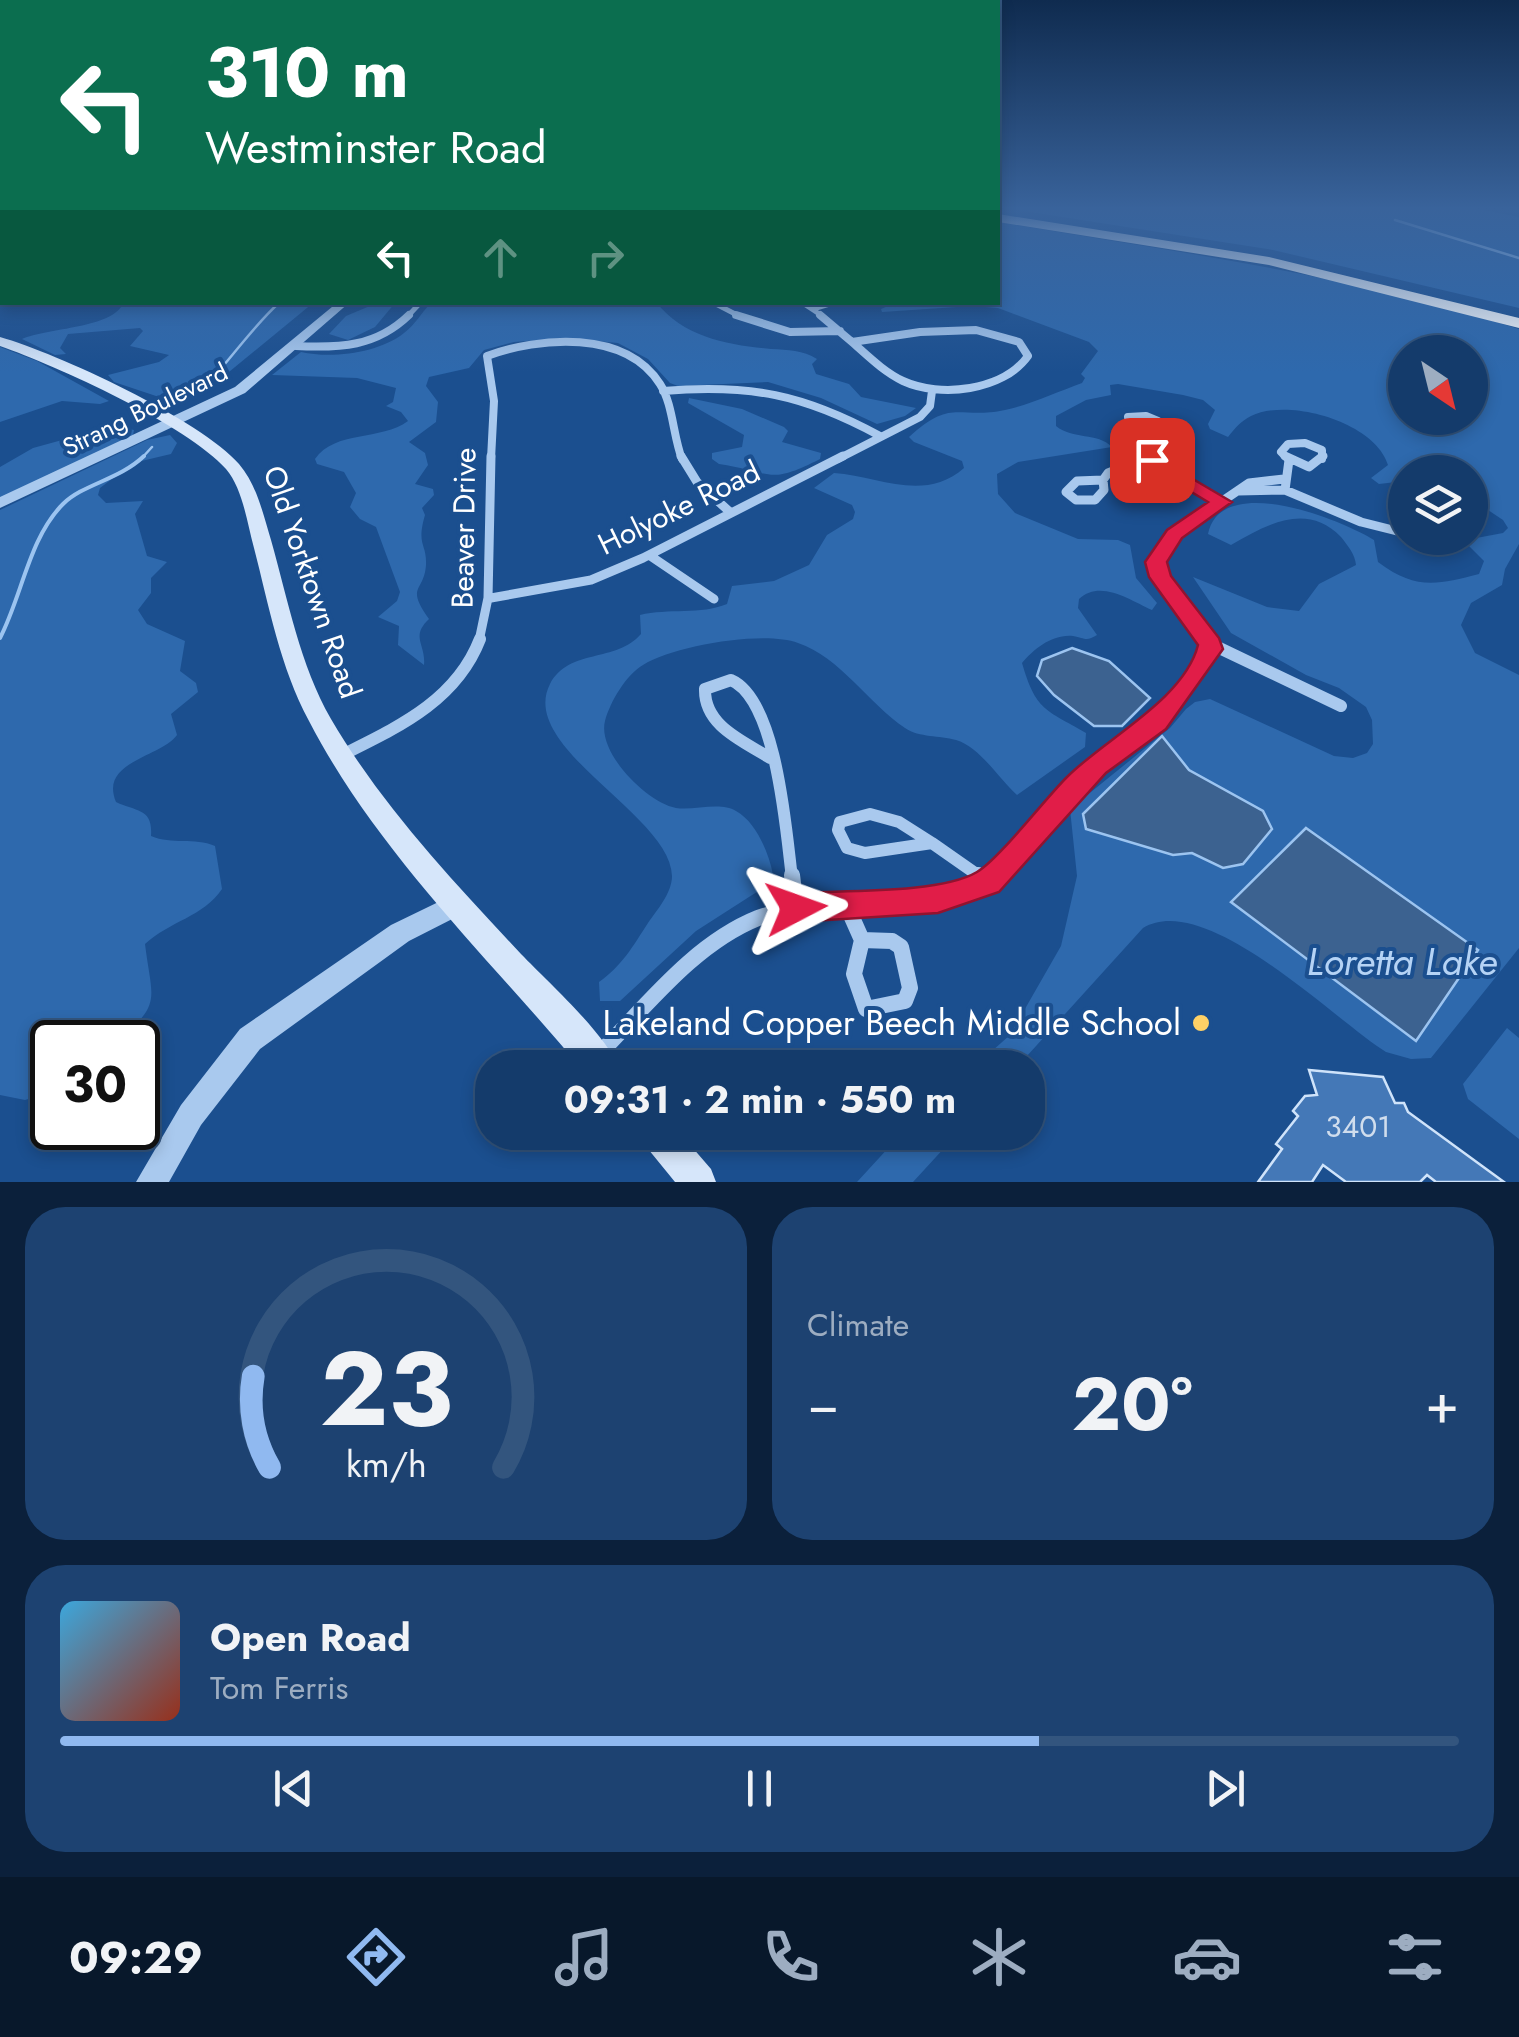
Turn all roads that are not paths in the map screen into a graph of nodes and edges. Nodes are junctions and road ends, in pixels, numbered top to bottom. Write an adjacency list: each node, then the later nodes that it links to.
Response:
1 (1274, 262): 10 (highway)
2 (1316, 262): 9 (highway)
3 (343, 305): 14 (street, Strang Boulevard)
4 (418, 305): 14 (street)
5 (718, 305): 11 (street)
6 (806, 305): 8 (street)
7 (826, 305): 8 (street)
8 (812, 309): 11 (street)
9 (1519, 310)
10 (1519, 322)
11 (840, 331): 13 (street)
12 (0, 341): 17 (main road, Old Yorktown Road)
13 (852, 342): 15 (street); 15 (street)
14 (296, 346): 17 (street, Strang Boulevard)
15 (932, 390): 18 (street, Holyoke Road)
16 (663, 391): 18 (street); 26 (street); 29 (street, Beaver Drive)
17 (171, 424): 25 (street, Strang Boulevard); 33 (main road, Old Yorktown Road)
18 (880, 436): 26 (street, Holyoke Road)
19 (1150, 440): 20 (street)
20 (1148, 457): 22 (street); 24 (street)
21 (1289, 460): 21 (street); 23 (street)
22 (1103, 480)
23 (1284, 485): 24 (street); 27 (street)
24 (1222, 502): 31 (street)
25 (0, 503)
26 (731, 512): 28 (street, Holyoke Road)
27 (1388, 529)
28 (649, 555): 29 (street, Holyoke Road); 30 (street)
29 (490, 598): 33 (street, Beaver Drive)
30 (714, 599)
31 (1210, 644): 32 (street); 36 (street)
32 (1341, 706)
33 (342, 755): 37 (main road, Old Yorktown Road)
34 (770, 758): 34 (street); 39 (street)
35 (932, 843): 35 (street); 36 (street)
36 (988, 882): 38 (street)
37 (457, 904): 41 (main road, Old Yorktown Road); 44 (street)
38 (846, 904): 39 (street); 40 (street)
39 (796, 908): 42 (street)
40 (862, 940): 40 (street)
41 (588, 1050)
42 (611, 1050)
43 (671, 1150): 45 (main road)
44 (152, 1182)
45 (698, 1182)

